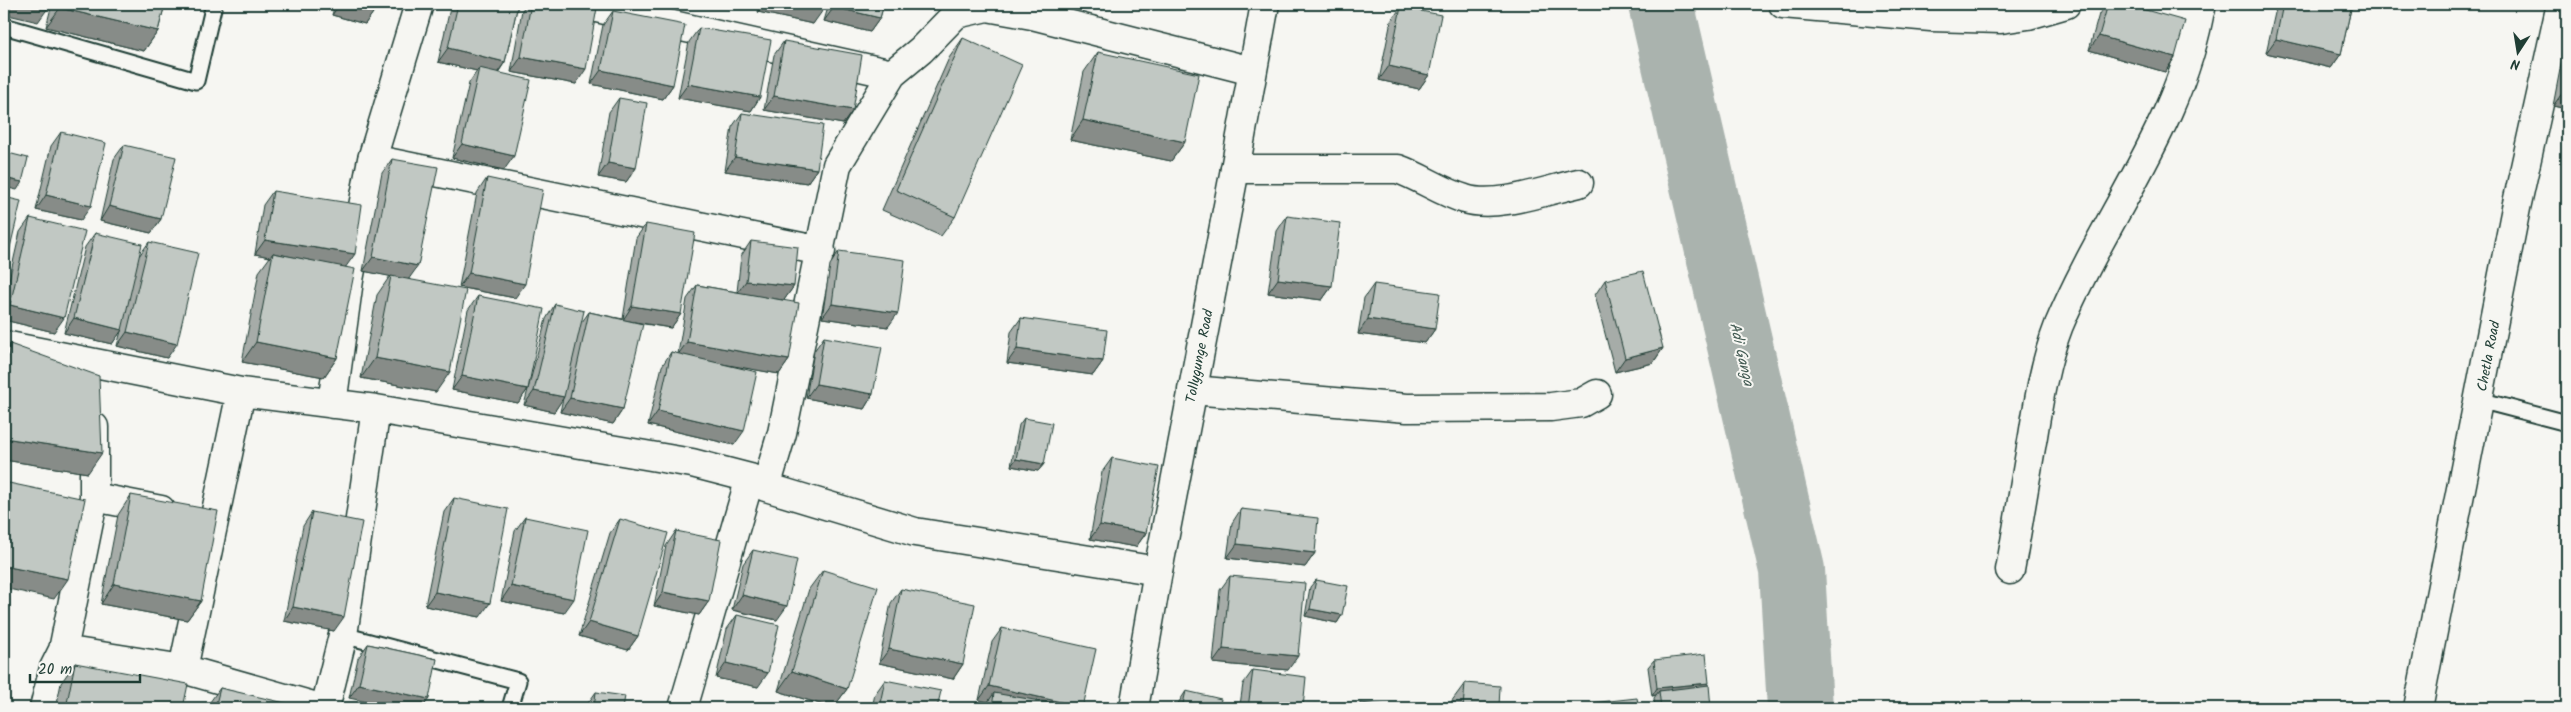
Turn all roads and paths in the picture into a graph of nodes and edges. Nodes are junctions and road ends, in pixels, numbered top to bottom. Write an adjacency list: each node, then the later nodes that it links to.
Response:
1 (214, 4): 11 (lane)
2 (420, 4): 14 (street)
3 (579, 4): 13 (street)
4 (1265, 4): 12 (street, Tollygunge Road)
5 (1783, 4): 6 (street)
6 (2066, 4)
7 (2150, 4): 10 (street)
8 (2561, 4): 23 (street, Chetla Road)
9 (986, 6): 12 (street); 13 (street)
10 (2201, 6): 30 (street)
11 (4, 26)
12 (1252, 71): 15 (street, Tollygunge Road)
13 (892, 74): 17 (street)
14 (372, 159): 17 (street); 24 (street)
15 (1235, 169): 16 (street); 20 (street, Tollygunge Road)
16 (1579, 183)
17 (821, 251): 27 (street)
18 (4, 345): 19 (street)
19 (95, 361): 21 (street); 28 (street)
20 (1192, 390): 22 (street); 31 (street, Tollygunge Road)
21 (241, 392): 24 (street); 29 (street)
22 (1597, 394)
23 (2479, 400): 26 (lane); 41 (street, Chetla Road)
24 (332, 404): 25 (street)
25 (376, 409): 27 (street); 32 (street)
26 (2567, 423)
27 (758, 483): 31 (street); 39 (street)
28 (94, 497): 29 (street); 33 (street)
29 (214, 520): 34 (street)
30 (2010, 570)
31 (1158, 571): 40 (street, Tollygunge Road)
32 (343, 635): 37 (street); 38 (lane)
33 (64, 650): 34 (street); 35 (street)
34 (183, 669): 36 (street)
35 (44, 708)
36 (320, 708)
37 (325, 708)
38 (510, 708)
39 (682, 708)
40 (1134, 708)
41 (2418, 708)

